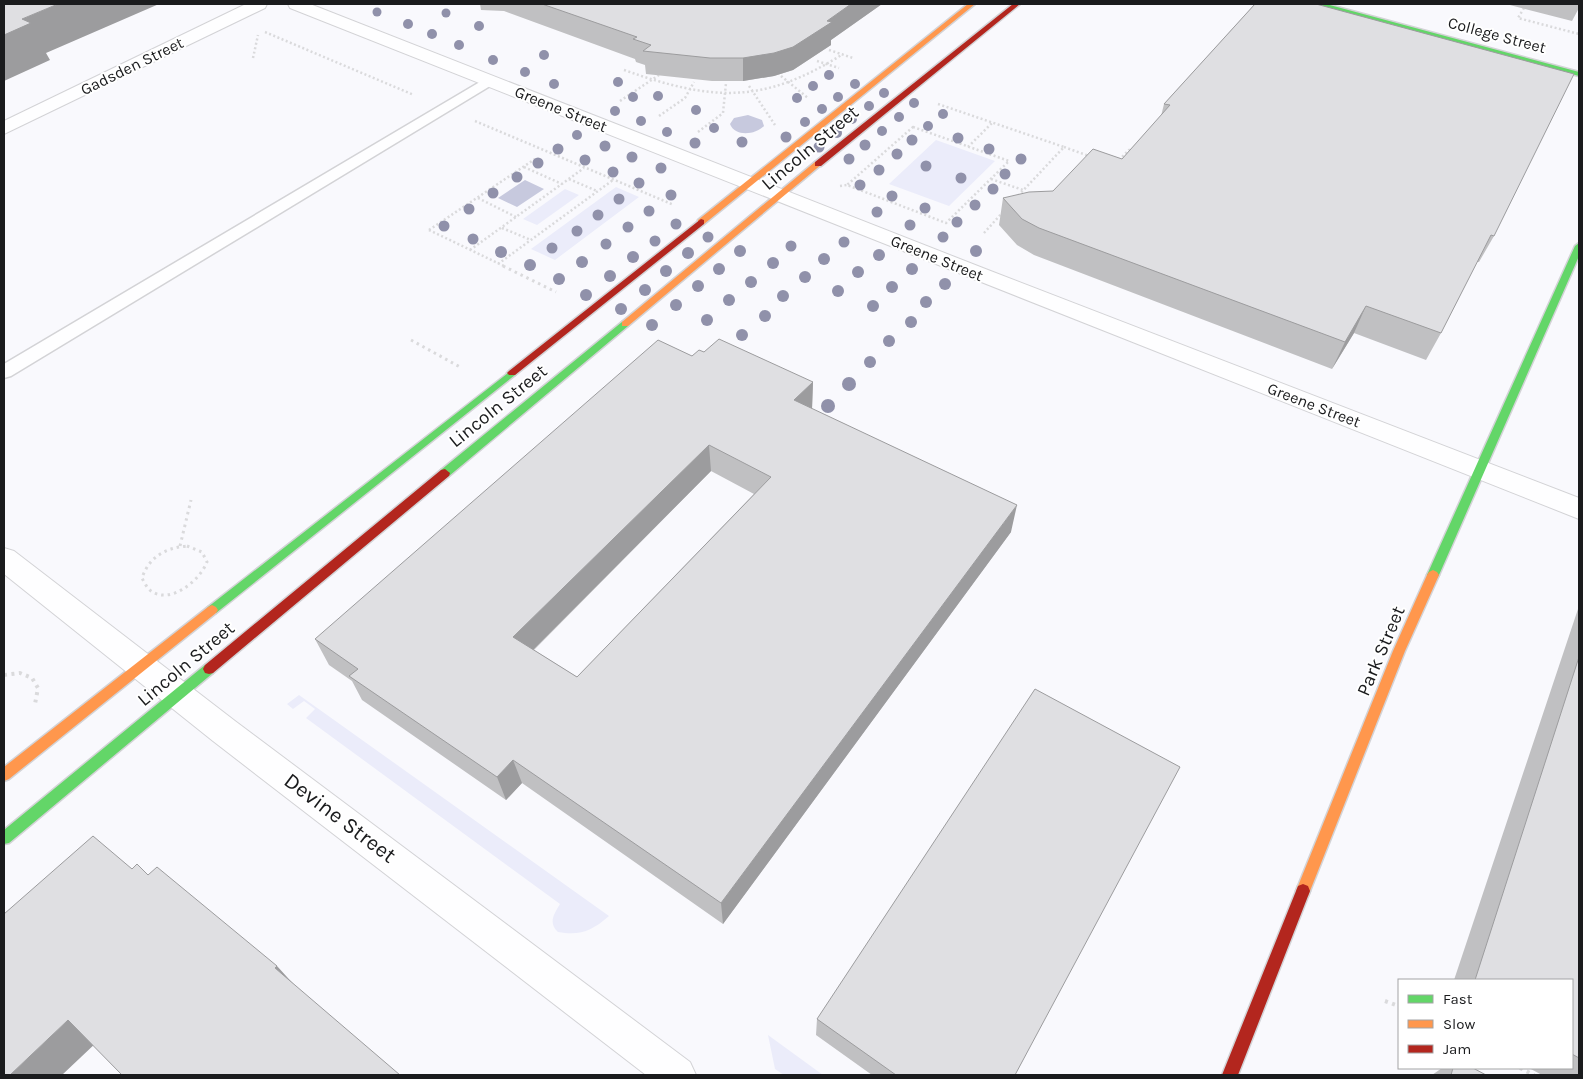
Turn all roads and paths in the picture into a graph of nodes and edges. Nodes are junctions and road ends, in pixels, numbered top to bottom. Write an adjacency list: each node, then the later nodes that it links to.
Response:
1 (260, 4): 34 (street, Gadsden Street)
2 (296, 4): 20 (street, Greene Street)
3 (972, 4): 49 (street, Lincoln Street)
4 (1017, 4): 52 (street, Lincoln Street)
5 (1319, 4): 17 (street, College Street)
6 (1524, 8): 8 (path)
7 (260, 30): 11 (path)
8 (1579, 34)
9 (829, 50): 10 (path)
10 (843, 54): 12 (path); 14 (path)
11 (253, 58)
12 (853, 58)
13 (817, 61): 14 (path)
14 (828, 64): 15 (path); 23 (path)
15 (839, 68)
16 (624, 70): 21 (path)
17 (1579, 74)
18 (659, 75): 21 (path)
19 (781, 76): 23 (path)
20 (490, 80): 49 (street, Greene Street); 66 (lane)
21 (650, 80): 26 (path); 29 (path)
22 (694, 82): 26 (path)
23 (789, 82): 27 (path); 30 (path)
24 (726, 84): 28 (path)
25 (749, 86): 27 (path)
26 (689, 90): 28 (path); 32 (path)
27 (752, 92): 28 (path); 35 (path)
28 (725, 94): 36 (path)
29 (620, 101)
30 (814, 104)
31 (938, 104): 33 (path)
32 (659, 116)
33 (992, 122): 37 (path); 38 (path)
34 (4, 128)
35 (779, 131)
36 (698, 132)
37 (968, 147): 46 (path); 46 (path)
38 (1064, 147): 41 (path); 50 (path)
39 (1138, 153): 42 (path)
40 (535, 159): 43 (path)
41 (1085, 160)
42 (1118, 161)
43 (524, 167): 48 (path); 54 (path)
44 (585, 167): 45 (path)
45 (568, 179): 48 (path); 51 (path)
46 (991, 179): 50 (path)
47 (613, 180): 51 (path)
48 (560, 183): 56 (path)
49 (749, 184): 52 (street, Greene Street); 72 (street, Lincoln Street)
50 (1024, 190): 53 (path)
51 (597, 191): 59 (path)
52 (780, 196): 67 (street, Greene Street); 74 (street, Lincoln Street)
53 (1017, 197)
54 (478, 198): 56 (path); 61 (path)
55 (1004, 211): 58 (path)
56 (514, 216): 57 (path)
57 (501, 227): 59 (path); 61 (path)
58 (984, 233)
59 (531, 240): 62 (path)
60 (1579, 246): 67 (street, Park Street)
61 (470, 250): 62 (path)
62 (498, 264): 63 (path)
63 (556, 292)
64 (410, 340): 65 (path)
65 (460, 366)
66 (4, 372)
67 (1480, 469): 69 (street, Greene Street); 82 (street, Park Street)
68 (191, 500): 70 (path)
69 (1579, 509)
70 (180, 546): 70 (path)
71 (4, 559): 72 (street, Devine Street)
72 (140, 666): 74 (street, Devine Street); 76 (street, Lincoln Street)
73 (4, 675): 75 (path)
74 (177, 693): 77 (street, Lincoln Street); 81 (street, Devine Street)
75 (30, 710)
76 (4, 775)
77 (4, 838)
78 (1385, 1001): 79 (path)
79 (1398, 1006)
80 (1522, 1069): 83 (path)
81 (677, 1075)
82 (1230, 1075)
83 (1534, 1075)

